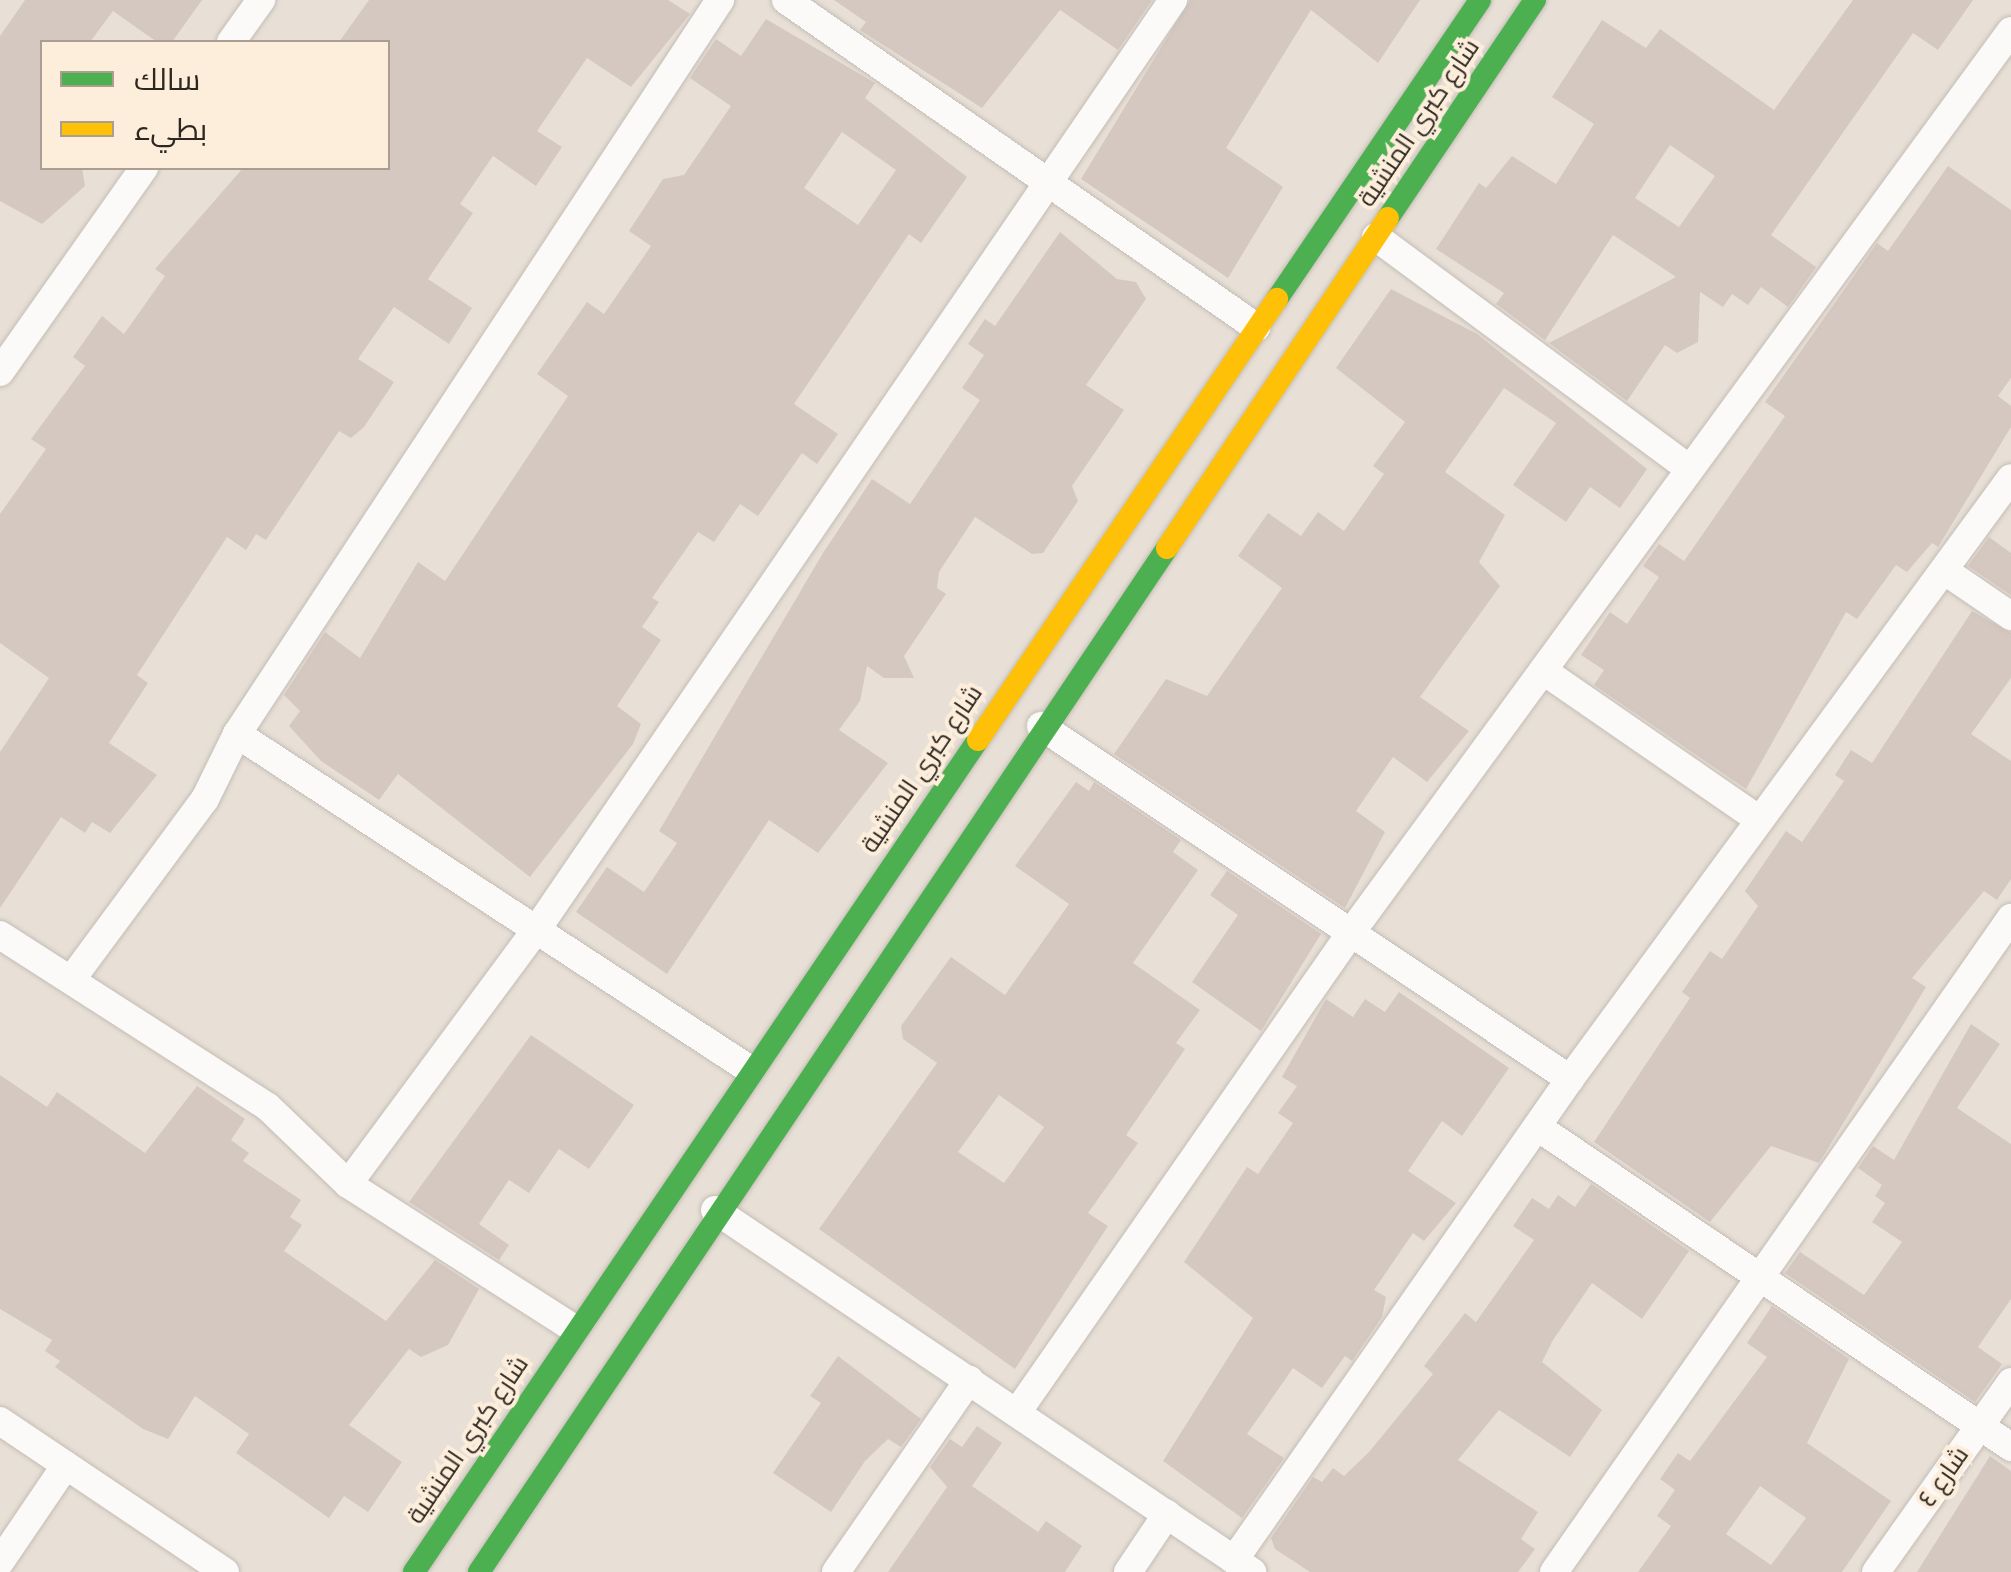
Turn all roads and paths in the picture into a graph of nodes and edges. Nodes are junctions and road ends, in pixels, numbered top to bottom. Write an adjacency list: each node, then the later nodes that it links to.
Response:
1 (261, 0): 8 (street)
2 (720, 0): 20 (street)
3 (786, 0): 10 (street)
4 (1173, 0): 10 (street)
5 (1480, 0): 12 (main road, شارع كبري المنشية)
6 (1535, 0): 11 (main road, شارع كبري المنشية)
7 (2011, 30): 14 (street)
8 (232, 40)
9 (143, 170): 13 (street)
10 (1047, 184): 12 (street); 23 (street)
11 (1376, 237): 14 (street); 19 (main road, شارع كبري المنشية)
12 (1256, 328): 27 (main road, شارع كبري المنشية)
13 (0, 372)
14 (1690, 469): 18 (street)
15 (2011, 478): 16 (street)
16 (1945, 571): 17 (street); 21 (street)
17 (2011, 616)
18 (1544, 672): 21 (street); 24 (street)
19 (1040, 726): 24 (street); 31 (main road, شارع كبري المنشية)
20 (237, 734): 23 (street); 26 (street)
21 (1758, 819): 28 (street)
22 (2011, 918): 32 (street)
23 (537, 928): 27 (street); 30 (street)
24 (1350, 934): 28 (street); 36 (street)
25 (0, 935): 26 (street)
26 (71, 980): 30 (street)
27 (749, 1069): 33 (main road, شارع كبري المنشية)
28 (1570, 1079): 29 (street)
29 (1538, 1128): 32 (street); 43 (street)
30 (348, 1184): 33 (street)
31 (715, 1210): 34 (street); 46 (main road, شارع كبري المنشية)
32 (1754, 1274): 38 (street); 49 (street)
33 (575, 1329): 45 (main road, شارع كبري المنشية)
34 (969, 1380): 36 (street); 47 (street)
35 (2011, 1382): 38 (street, شارع ٤)
36 (1018, 1411): 41 (street)
37 (0, 1421): 40 (street)
38 (1980, 1426): 39 (street); 50 (street, شارع ٤)
39 (2011, 1448)
40 (66, 1465): 42 (street); 44 (street)
41 (1166, 1514): 43 (street); 48 (street)
42 (0, 1562)
43 (1243, 1566)
44 (225, 1572)
45 (414, 1572)
46 (479, 1572)
47 (836, 1572)
48 (1128, 1572)
49 (1554, 1572)
50 (1876, 1572)

